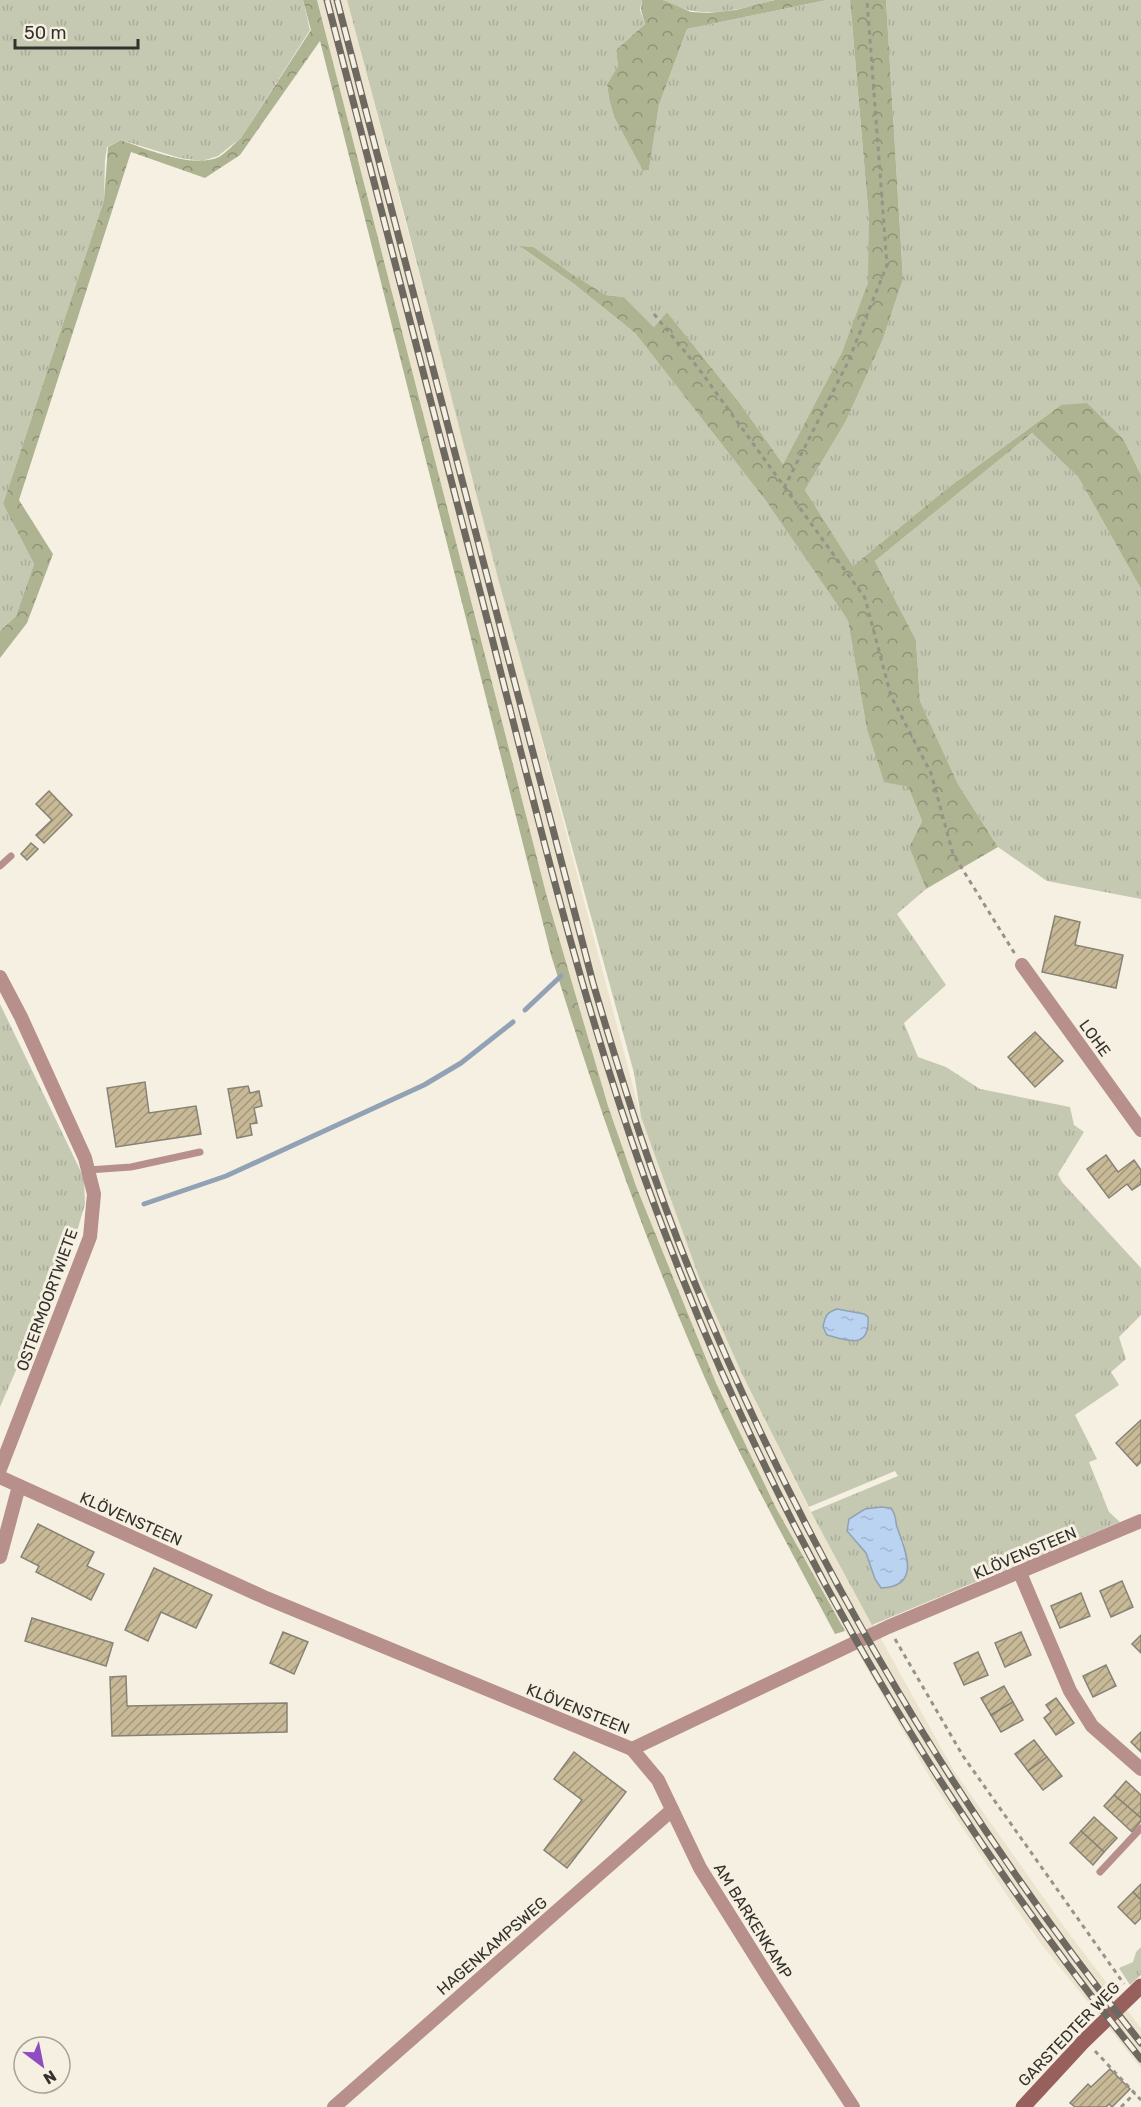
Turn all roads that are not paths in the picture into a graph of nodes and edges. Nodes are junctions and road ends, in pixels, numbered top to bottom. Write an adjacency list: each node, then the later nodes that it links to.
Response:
1 (11, 856): 2 (lane)
2 (0, 866)
3 (1022, 965): 5 (street, LOHE)
4 (0, 977): 7 (street, OSTERMOORTWIETE)
5 (1141, 1130)
6 (200, 1152): 7 (lane)
7 (88, 1170): 8 (street, OSTERMOORTWIETE)
8 (0, 1469)
9 (0, 1477): 10 (street, KLÖVENSTEEN)
10 (19, 1486): 12 (street); 14 (street, KLÖVENSTEEN)
11 (1141, 1521): 13 (street, KLÖVENSTEEN)
12 (0, 1557)
13 (1020, 1573): 14 (street, KLÖVENSTEEN); 15 (street)
14 (632, 1749): 16 (street, AM BARKENKAMP)
15 (1141, 1769)
16 (672, 1810): 20 (street, HAGENKAMPSWEG); 21 (street, AM BARKENKAMP)
17 (1141, 1828): 18 (lane)
18 (1100, 1872)
19 (1136, 1990): 22 (main road, GARSTEDTER WEG)
20 (334, 2107)
21 (853, 2107)
22 (1023, 2107)

